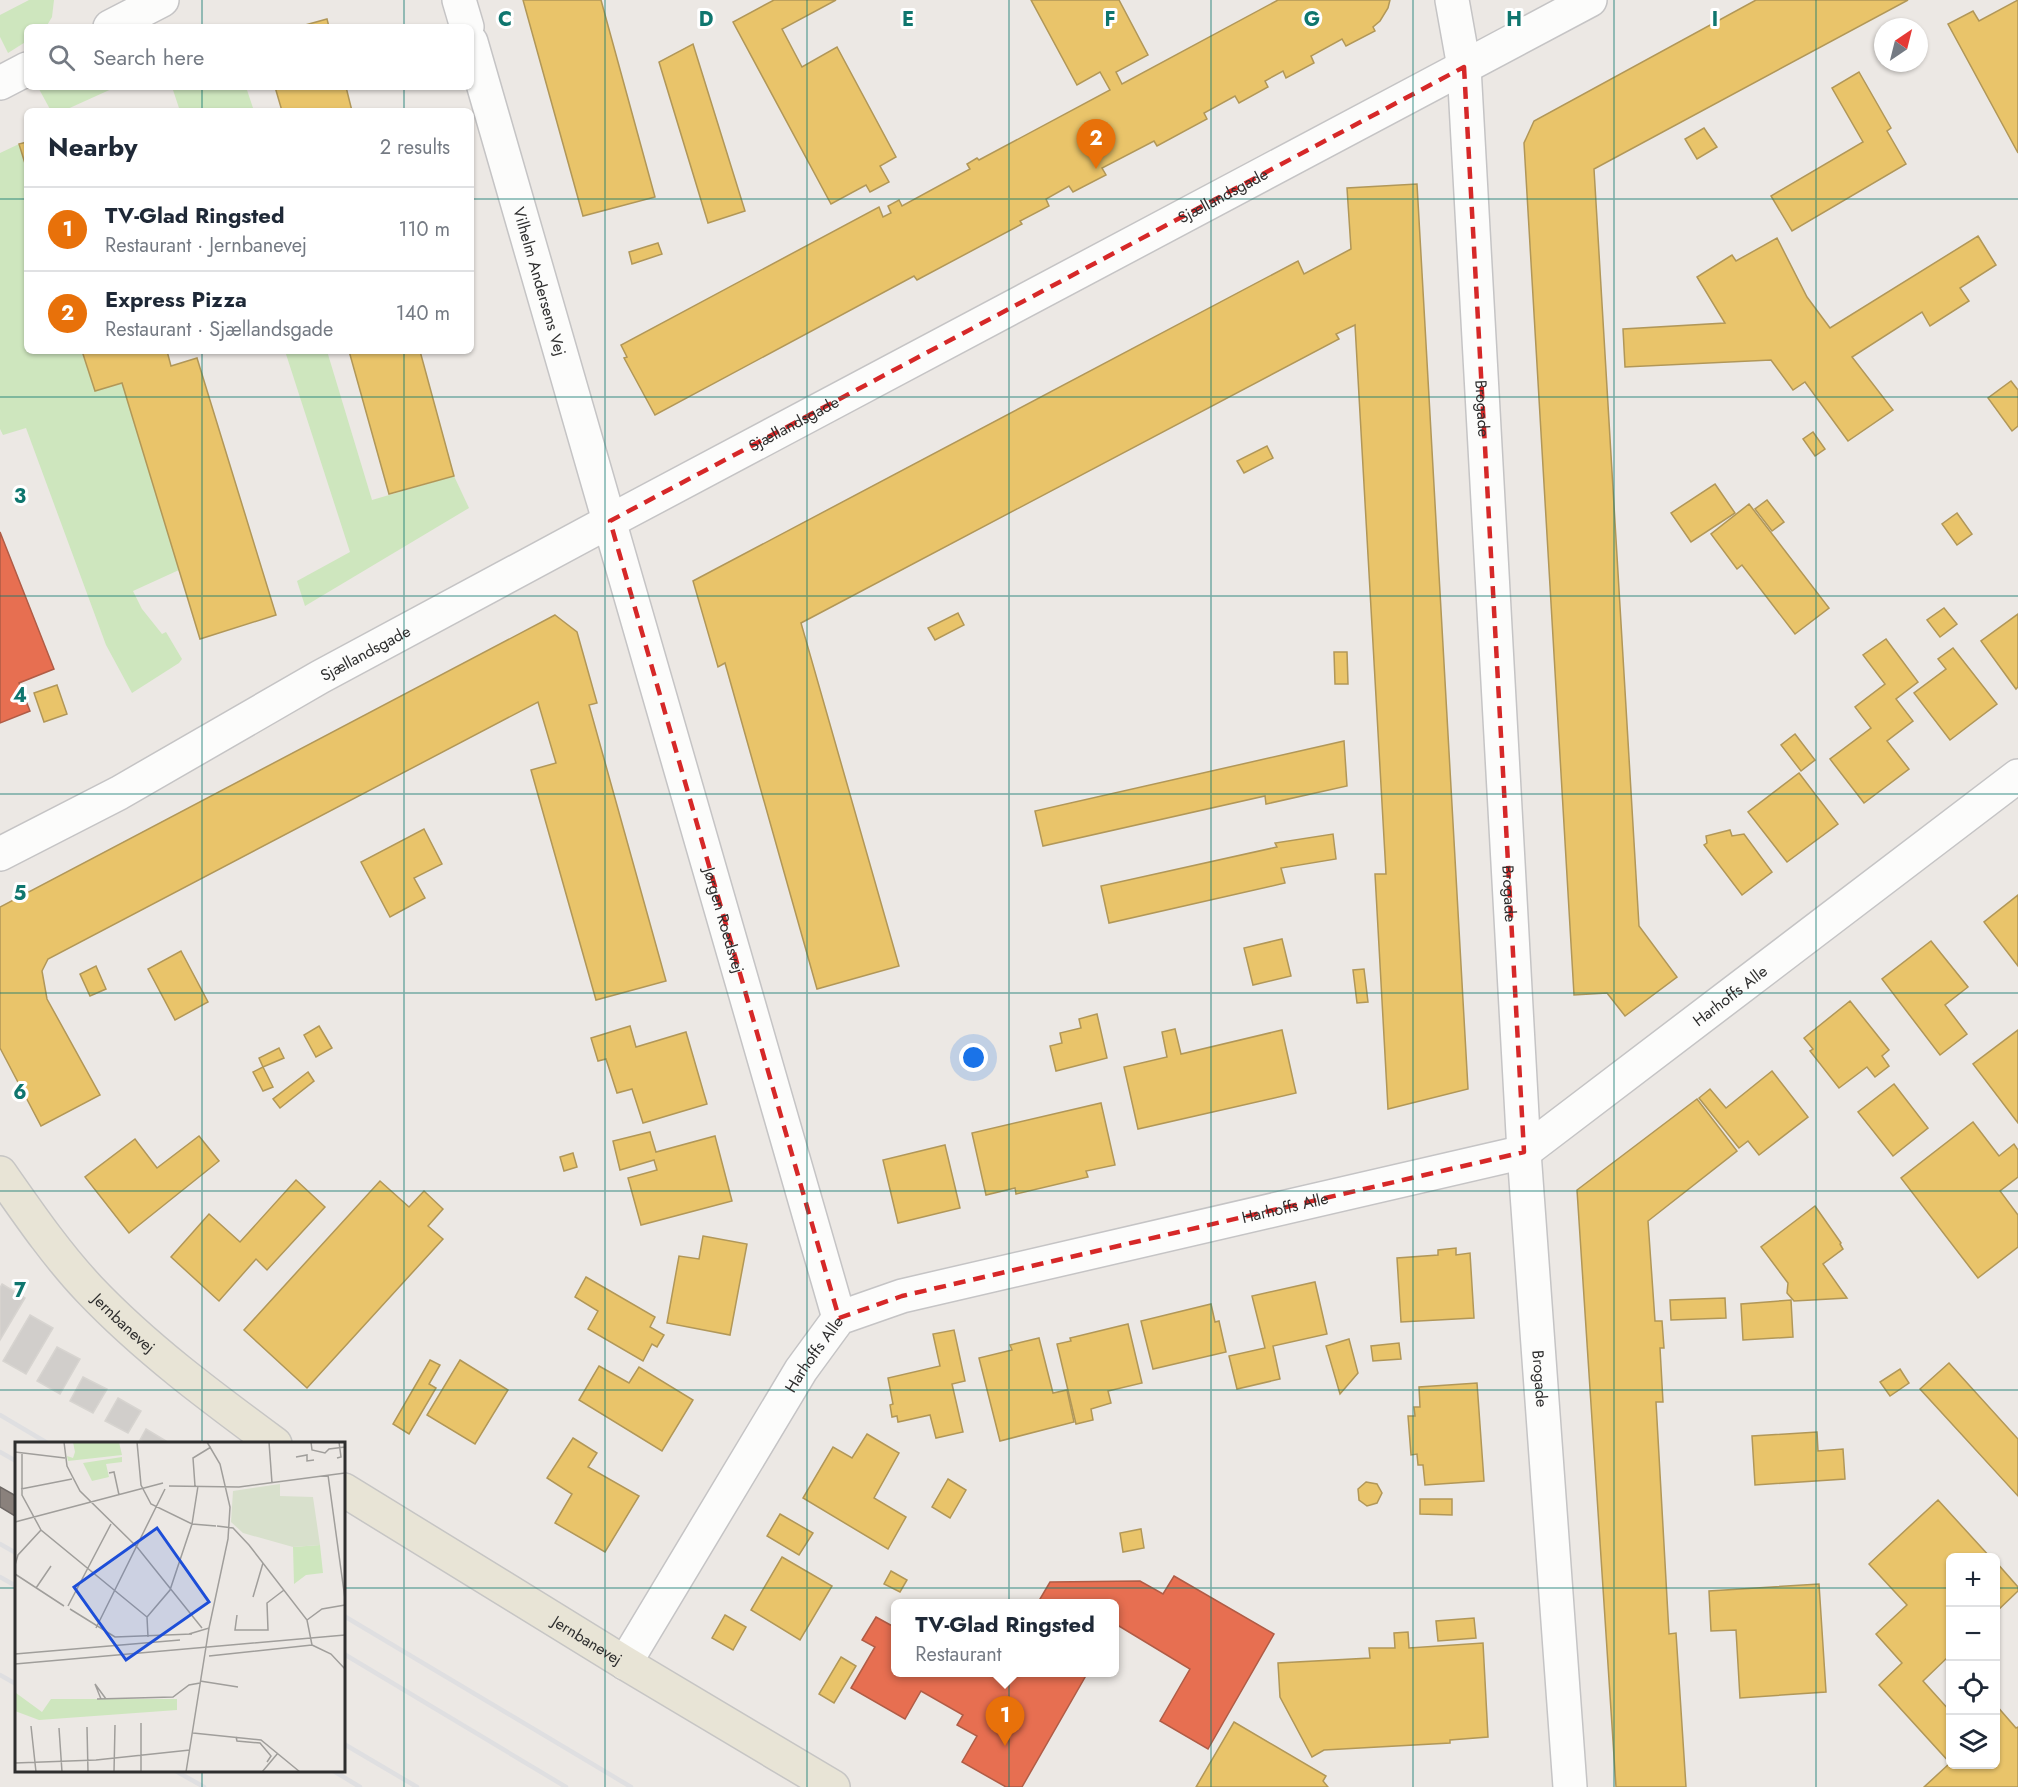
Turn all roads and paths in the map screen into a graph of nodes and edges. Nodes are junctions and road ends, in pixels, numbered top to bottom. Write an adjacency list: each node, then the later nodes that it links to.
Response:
1 (162, 0): 5 (street)
2 (459, 0): 6 (street)
3 (1452, 0): 8 (street, Brogade)
4 (1590, 0): 8 (street, Sjællandsgade)
5 (116, 24)
6 (465, 24)
7 (474, 52): 11 (street, Vilhelm Andersens Vej)
8 (1464, 67): 11 (street, Sjællandsgade); 14 (street, Brogade)
9 (24, 71): 10 (street)
10 (0, 83)
11 (610, 521): 13 (street, Sjællandsgade); 16 (street, Jørgen Roedsvej)
12 (2018, 776): 14 (street, Harhoffs Alle)
13 (0, 854)
14 (1524, 1152): 16 (street, Harhoffs Alle); 21 (street, Brogade)
15 (0, 1173): 17 (main road, Jernbanevej)
16 (839, 1318): 19 (street, Harhoffs Alle)
17 (274, 1442)
18 (345, 1491): 19 (main road, Jernbanevej)
19 (625, 1663): 20 (main road, Jernbanevej)
20 (833, 1787)
21 (1570, 1787)

